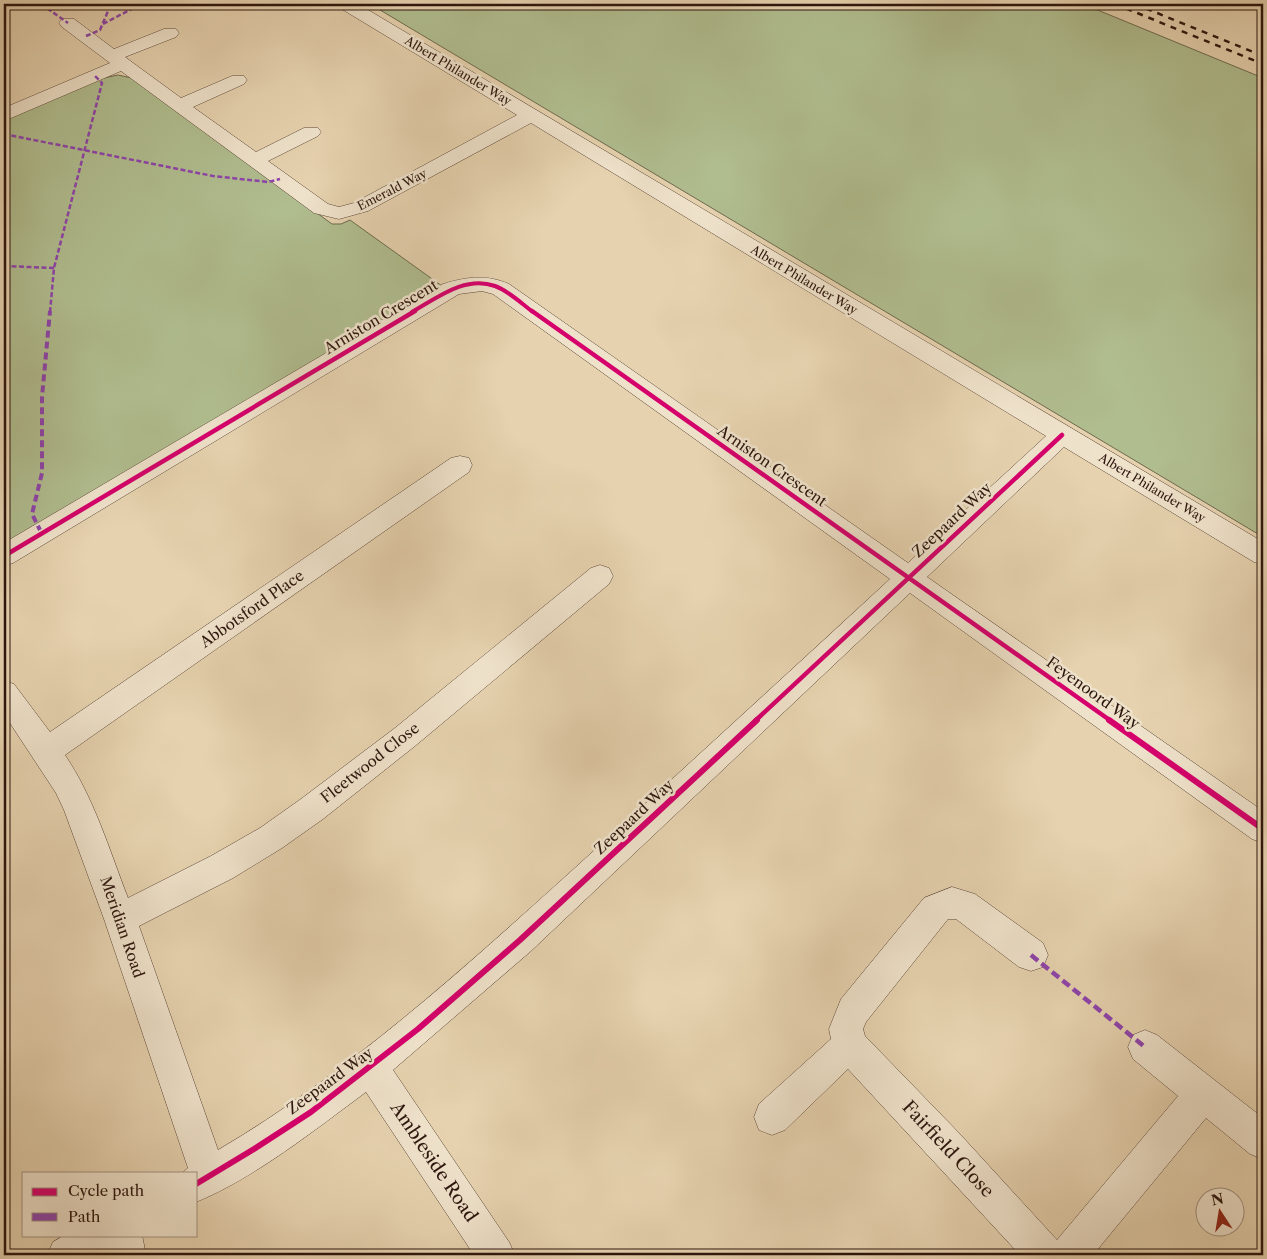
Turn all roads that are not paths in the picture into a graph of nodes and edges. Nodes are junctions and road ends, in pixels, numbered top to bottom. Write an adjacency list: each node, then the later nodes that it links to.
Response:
1 (346, 4): 8 (street, Albert Philander Way)
2 (68, 23): 4 (street, Emerald Way)
3 (170, 32): 4 (street)
4 (118, 60): 6 (street, Emerald Way); 7 (street)
5 (238, 80): 6 (street)
6 (181, 106): 10 (street, Emerald Way)
7 (4, 115)
8 (532, 115): 10 (street, Emerald Way); 11 (street, Albert Philander Way)
9 (311, 132): 10 (street)
10 (255, 160)
11 (1062, 435): 13 (street, Albert Philander Way); 16 (street, Zeepaard Way)
12 (460, 465): 18 (street, Abbotsford Place)
13 (1263, 555)
14 (4, 556): 16 (street, Arniston Crescent)
15 (600, 576): 20 (street, Fleetwood Close)
16 (909, 577): 19 (street, Feyenoord Way); 24 (street, Zeepaard Way)
17 (4, 693): 18 (street, Meridian Road)
18 (45, 752): 20 (street, Meridian Road)
19 (1263, 830)
20 (120, 919): 28 (street, Meridian Road)
21 (1031, 955): 22 (street)
22 (849, 1045): 26 (street); 34 (street, Fairfield Close)
23 (1145, 1047): 25 (street)
24 (371, 1068): 28 (street, Zeepaard Way); 33 (street, Ambleside Road)
25 (1202, 1094): 27 (street); 35 (street)
26 (772, 1117)
27 (1263, 1141)
28 (203, 1181)
29 (102, 1236): 31 (street)
30 (123, 1236): 32 (street)
31 (66, 1255)
32 (127, 1255)
33 (496, 1255)
34 (1045, 1255)
35 (1069, 1255)

